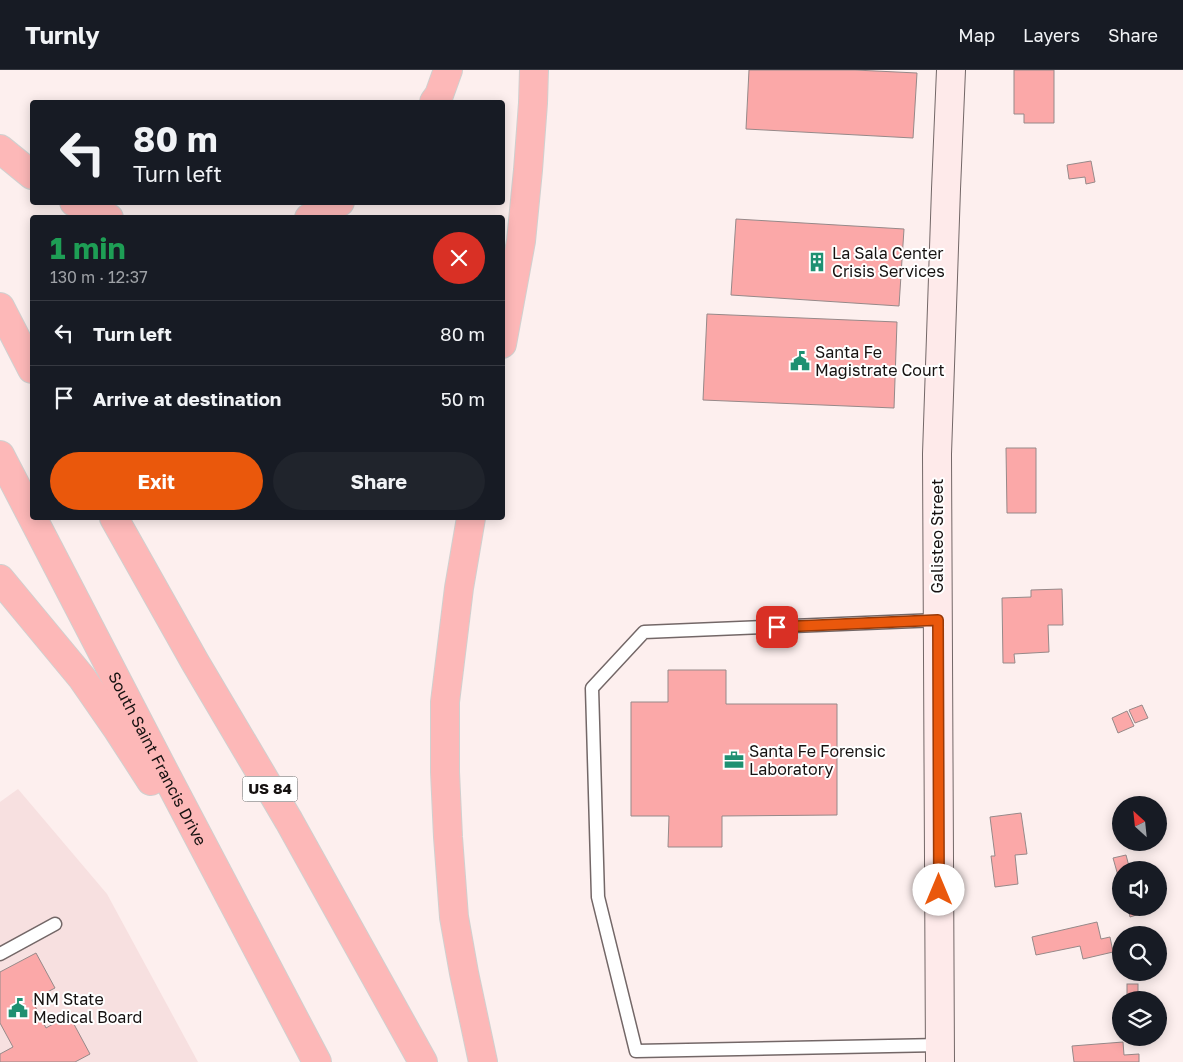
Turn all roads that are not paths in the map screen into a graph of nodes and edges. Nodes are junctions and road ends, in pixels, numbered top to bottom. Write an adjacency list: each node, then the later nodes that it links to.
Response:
1 (448, 70): 4 (highway)
2 (534, 70): 12 (highway)
3 (951, 70): 20 (street, Galisteo Street)
4 (435, 100)
5 (0, 149): 6 (highway)
6 (30, 173)
7 (81, 205): 9 (highway)
8 (334, 205): 10 (highway)
9 (102, 215)
10 (315, 215)
11 (0, 307): 13 (highway)
12 (505, 328)
13 (30, 365)
14 (0, 455): 15 (highway, South Saint Francis Drive)
15 (30, 513)
16 (34, 520): 22 (highway, South Saint Francis Drive)
17 (115, 520): 26 (highway, US 84)
18 (472, 520): 27 (highway)
19 (0, 579): 22 (highway)
20 (938, 620): 24 (street, Galisteo Street); 24 (lane)
21 (55, 924): 23 (lane)
22 (245, 925): 25 (highway, South Saint Francis Drive)
23 (0, 954)
24 (940, 1054)
25 (317, 1062)
26 (423, 1062)
27 (482, 1062)

